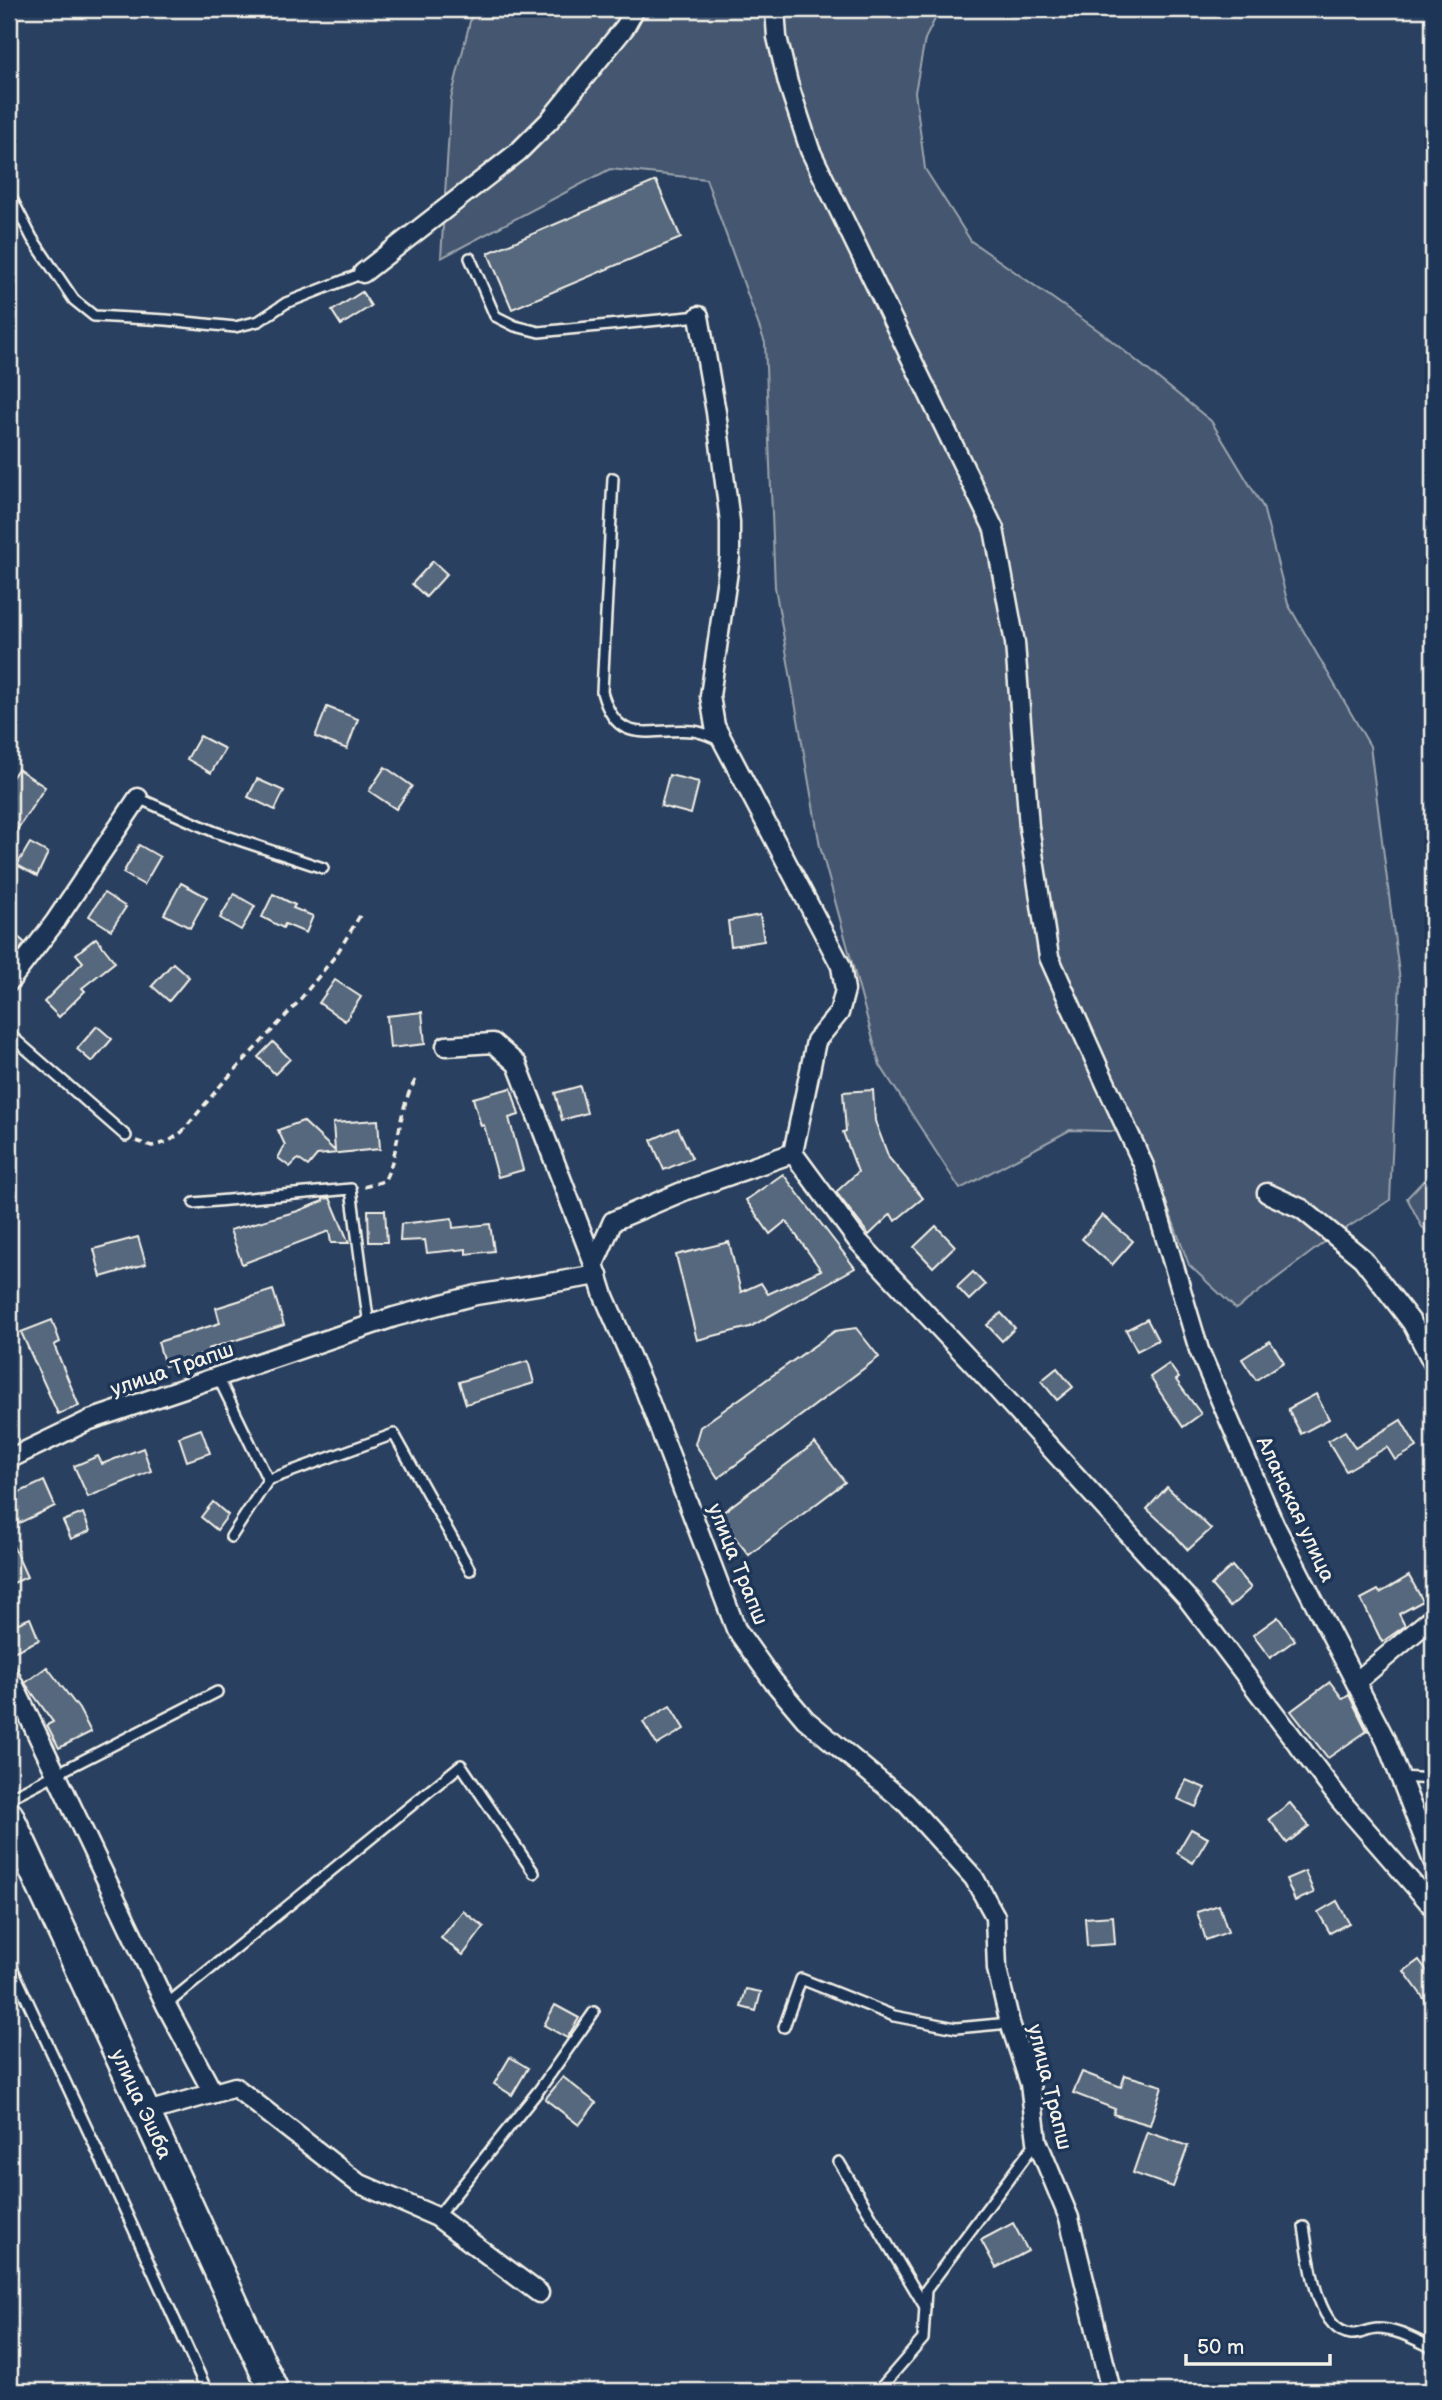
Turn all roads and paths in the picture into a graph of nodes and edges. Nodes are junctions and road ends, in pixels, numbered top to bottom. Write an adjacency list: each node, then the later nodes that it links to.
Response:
1 (635, 9): 5 (street)
2 (775, 9): 31 (street, Аланская улица)
3 (9, 193): 5 (lane)
4 (470, 258): 6 (lane)
5 (363, 273)
6 (699, 316): 8 (street)
7 (612, 478): 8 (lane)
8 (724, 742): 17 (street)
9 (138, 798): 10 (lane); 12 (street)
10 (323, 868)
11 (361, 914): 16 (path)
12 (9, 982)
13 (9, 1034): 16 (lane)
14 (446, 1046): 21 (street)
15 (417, 1078): 18 (path)
16 (126, 1136)
17 (793, 1153): 21 (street); 40 (street)
18 (351, 1189): 20 (lane); 22 (lane)
19 (1267, 1193): 23 (street)
20 (194, 1203)
21 (596, 1270): 22 (street, улица Трапш); 44 (street, улица Трапш)
22 (369, 1326): 24 (street, улица Трапш)
23 (1433, 1363)
24 (218, 1377): 25 (street, улица Трапш); 26 (lane)
25 (9, 1460)
26 (268, 1480): 27 (lane); 28 (lane)
27 (232, 1537)
28 (470, 1570)
29 (1433, 1618): 31 (street)
30 (9, 1675): 33 (street)
31 (1356, 1682): 34 (street, Аланская улица)
32 (217, 1692): 33 (lane)
33 (57, 1774): 36 (lane); 42 (street)
34 (1400, 1777): 35 (lane); 38 (street, Аланская улица)
35 (1433, 1779)
36 (9, 1798)
37 (9, 1815): 47 (highway, улица Эшба)
38 (1433, 1861)
39 (534, 1873): 42 (lane)
40 (1433, 1907)
41 (9, 1961): 55 (lane)
42 (166, 2005): 46 (street)
43 (594, 2012): 50 (lane)
44 (1010, 2023): 45 (lane); 48 (street, улица Трапш)
45 (784, 2027)
46 (213, 2093): 47 (street); 50 (street)
47 (147, 2112): 56 (highway, улица Эшба)
48 (1037, 2141): 53 (lane); 58 (street, улица Трапш)
49 (839, 2162): 53 (lane)
50 (437, 2217): 52 (street)
51 (1304, 2227): 54 (lane)
52 (539, 2293)
53 (925, 2307): 57 (lane)
54 (1433, 2348)
55 (206, 2391)
56 (274, 2391)
57 (878, 2391)
58 (1111, 2391)

